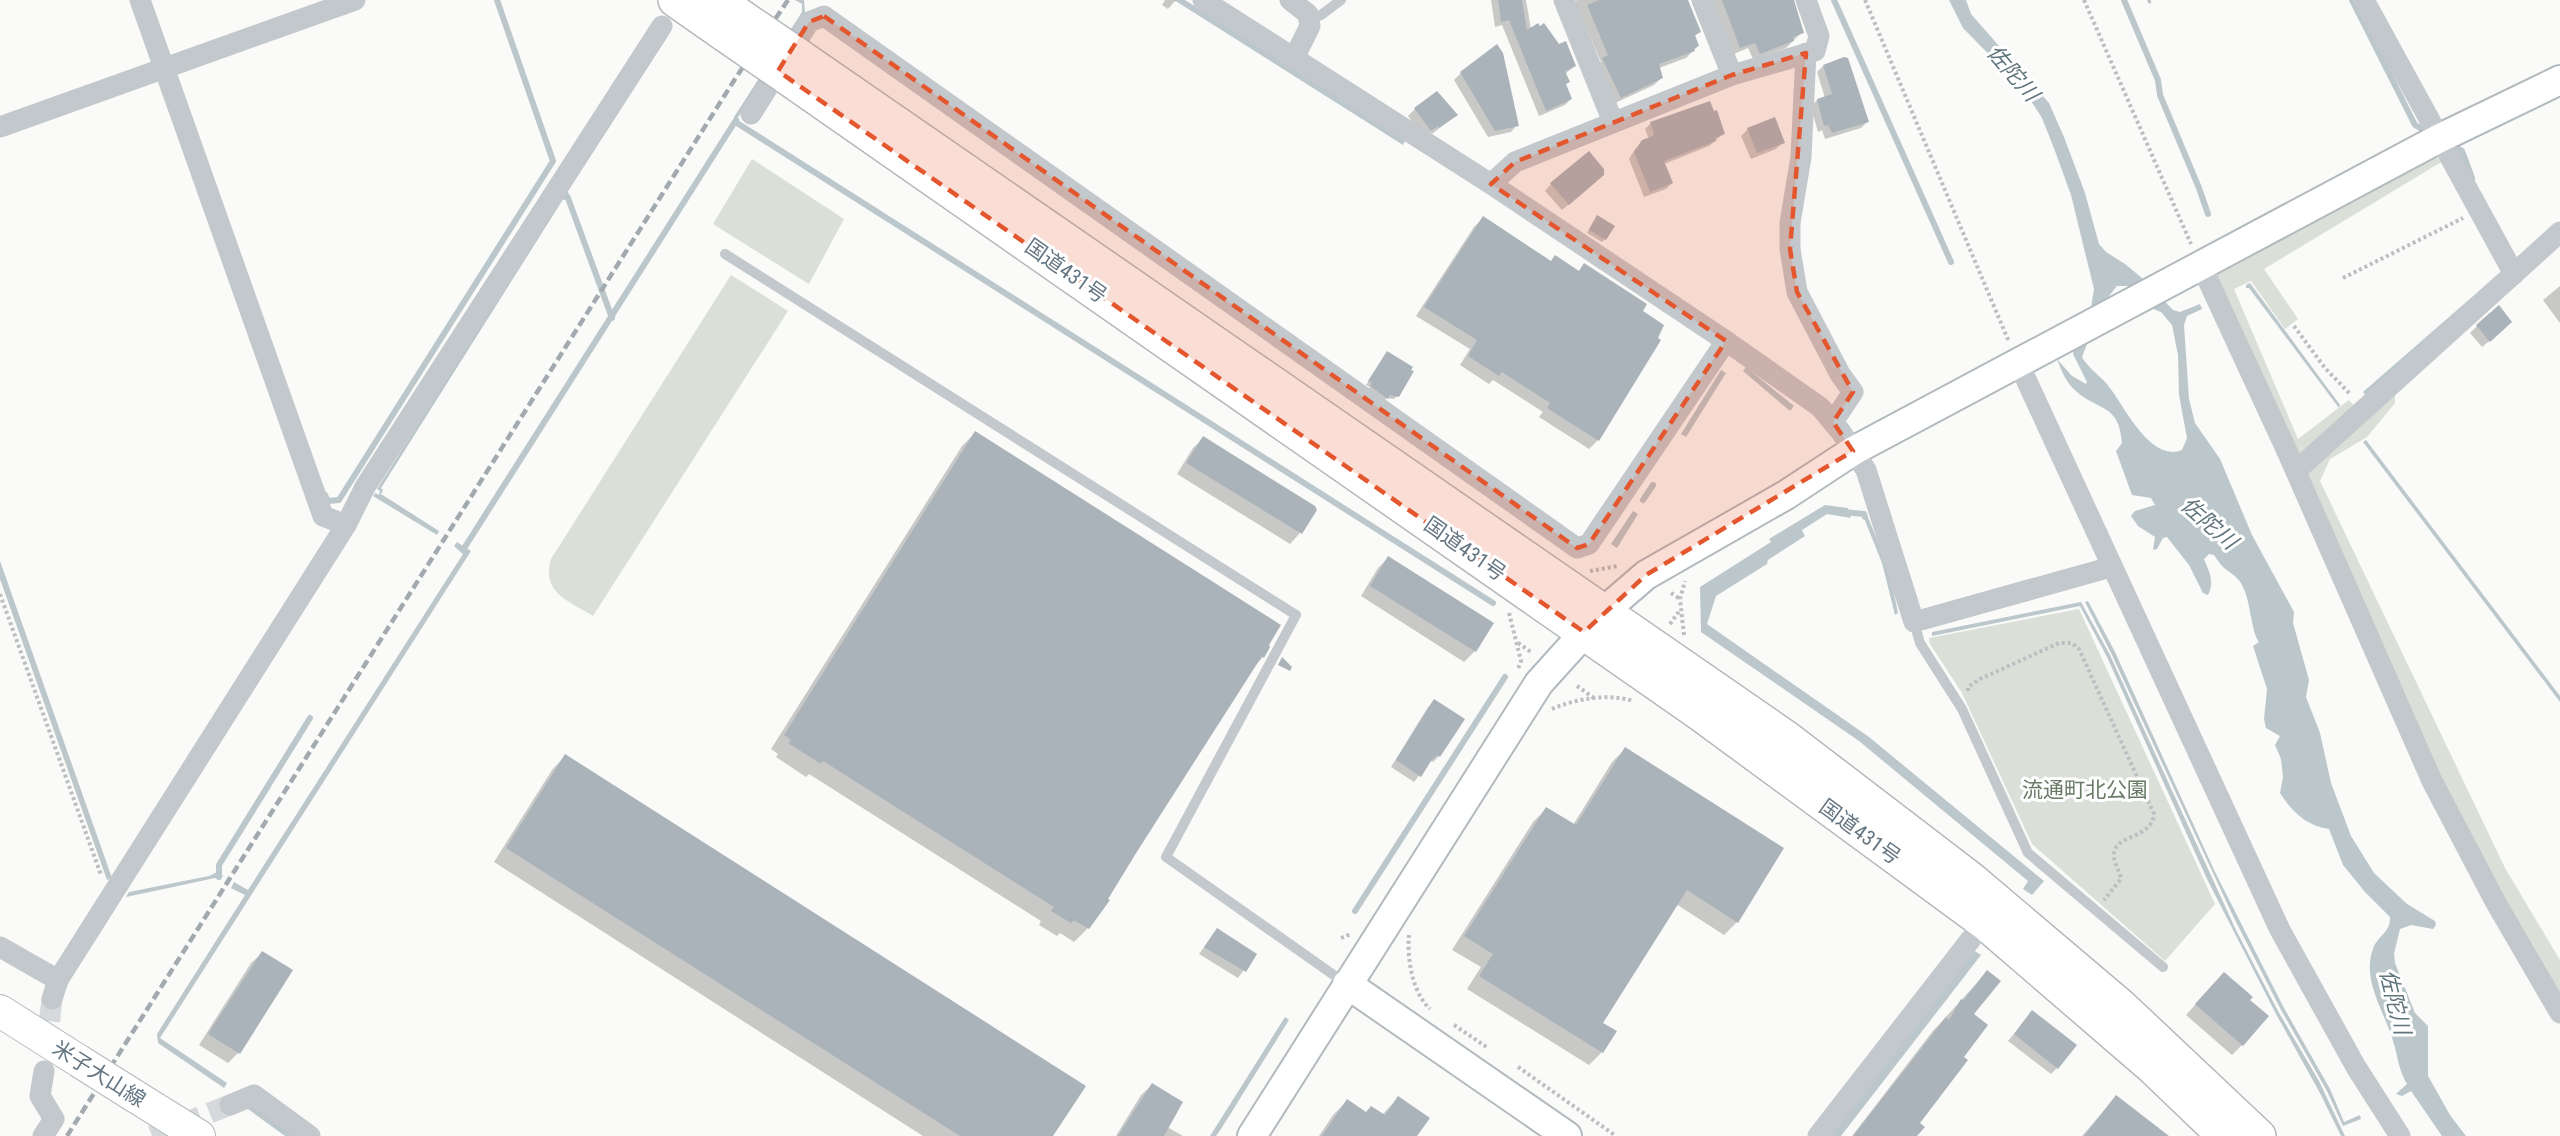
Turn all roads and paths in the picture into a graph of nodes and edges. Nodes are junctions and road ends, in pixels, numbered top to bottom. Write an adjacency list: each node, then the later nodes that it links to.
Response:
1 (140, 0): 18 (street)
2 (355, 0): 18 (street)
3 (1203, 0): 17 (street)
4 (1290, 0): 15 (street)
5 (1341, 0): 15 (lane)
6 (1564, 0): 22 (street)
7 (1702, 0): 19 (street)
8 (1806, 0): 16 (street)
9 (1865, 0): 34 (path)
10 (2084, 0): 29 (path)
11 (2364, 0): 24 (street)
12 (824, 8): 21 (street); 33 (street)
13 (669, 13): 14 (highway, 国道431号); 39 (street)
14 (729, 17): 47 (highway, 国道431号, bridge)
15 (1309, 20): 17 (street)
16 (1806, 53): 19 (street); 36 (street)
17 (1294, 58): 25 (street)
18 (165, 68): 23 (street); 39 (street)
19 (1732, 75): 22 (street)
20 (2558, 85): 24 (street)
21 (751, 114)
22 (1613, 122): 25 (street)
23 (0, 127)
24 (2439, 139): 26 (street); 29 (street)
25 (1491, 184): 33 (street)
26 (2478, 210): 30 (street); 31 (path)
27 (2560, 232): 30 (street)
28 (725, 254): 67 (lane)
29 (2194, 269): 34 (street); 38 (street)
30 (2514, 274): 35 (street)
31 (2343, 278)
32 (2294, 326): 35 (path)
33 (1726, 341): 36 (street)
34 (2024, 360): 37 (street); 40 (street)
35 (2365, 410): 38 (street)
36 (1833, 422): 37 (street)
37 (1853, 451): 47 (street); 48 (street)
38 (2296, 471): 70 (street)
39 (346, 525): 59 (street)
40 (2111, 567): 48 (street); 85 (street)
41 (1688, 574): 44 (path)
42 (1671, 593): 44 (path)
43 (0, 594): 59 (path)
44 (1680, 599): 46 (path)
45 (1505, 605): 51 (path)
46 (1680, 609): 49 (path); 50 (path)
47 (1594, 622): 67 (street); 83 (highway, 国道431号); 84 (highway, 国道431号)
48 (1914, 622): 60 (lane)
49 (1670, 624)
50 (1687, 641)
51 (1518, 643): 52 (path); 53 (path)
52 (1531, 652)
53 (1515, 678)
54 (1578, 686): 56 (path)
55 (1969, 697): 60 (path)
56 (1595, 699): 57 (path); 58 (path)
57 (1640, 706)
58 (1547, 713)
59 (109, 898): 65 (street)
60 (2096, 909): 66 (lane)
61 (1410, 929): 69 (path)
62 (1352, 933): 63 (path)
63 (1341, 938)
64 (1971, 939): 82 (street)
65 (0, 947)
66 (2163, 967)
67 (1347, 984): 79 (street); 80 (street)
68 (0, 1011): 77 (main road, 米子大山線, bridge)
69 (1433, 1012)
70 (2560, 1013)
71 (1451, 1024): 72 (path)
72 (1488, 1048)
73 (1518, 1067): 81 (path)
74 (45, 1071): 76 (street)
75 (230, 1105): 78 (street)
76 (43, 1136)
77 (199, 1136)
78 (310, 1136)
79 (1252, 1136)
80 (1567, 1136)
81 (1616, 1136)
82 (1818, 1136)
83 (2224, 1136)
84 (2259, 1136)
85 (2400, 1136)

